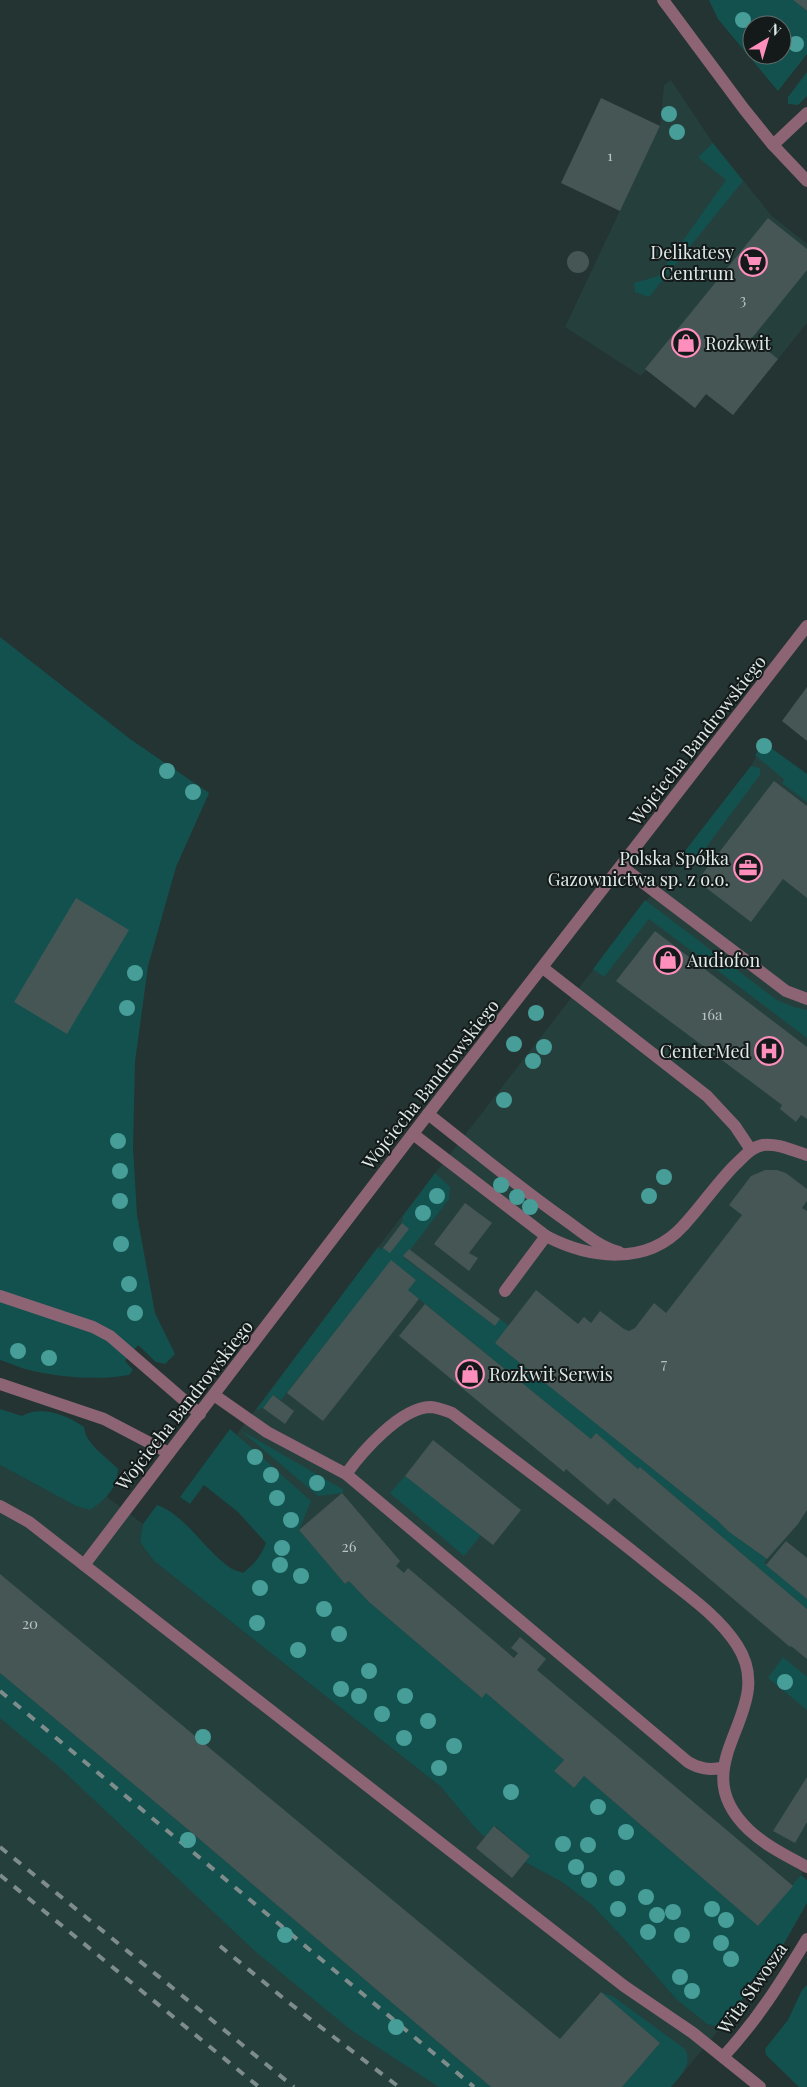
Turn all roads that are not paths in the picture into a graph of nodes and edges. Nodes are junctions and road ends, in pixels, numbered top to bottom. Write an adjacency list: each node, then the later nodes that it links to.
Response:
1 (663, 0): 3 (street)
2 (672, 0): 3 (street)
3 (678, 19): 5 (street)
4 (807, 113): 5 (street)
5 (773, 145): 6 (street)
6 (807, 182)
7 (807, 626): 8 (street, Wojciecha Bandrowskiego)
8 (621, 866): 9 (street, Wojciecha Bandrowskiego); 10 (street)
9 (543, 968): 11 (street, Wojciecha Bandrowskiego); 13 (street)
10 (807, 1000)
11 (428, 1114): 12 (street, Wojciecha Bandrowskiego); 16 (street)
12 (413, 1134): 15 (street); 20 (street, Wojciecha Bandrowskiego)
13 (751, 1150): 14 (street); 16 (street)
14 (807, 1155)
15 (546, 1236): 16 (street); 17 (street)
16 (632, 1255)
17 (505, 1290)
18 (0, 1296): 21 (street)
19 (0, 1384): 22 (street)
20 (214, 1395): 21 (street, Wojciecha Bandrowskiego); 23 (street)
21 (200, 1414): 22 (street, Wojciecha Bandrowskiego)
22 (169, 1453): 25 (street, Wojciecha Bandrowskiego)
23 (346, 1474): 26 (street); 26 (street)
24 (0, 1506): 25 (street)
25 (84, 1564): 29 (street)
26 (722, 1768): 27 (street)
27 (807, 1866)
28 (807, 1939): 29 (street, Wita Stwosza)
29 (724, 2057): 30 (street)
30 (760, 2087)

